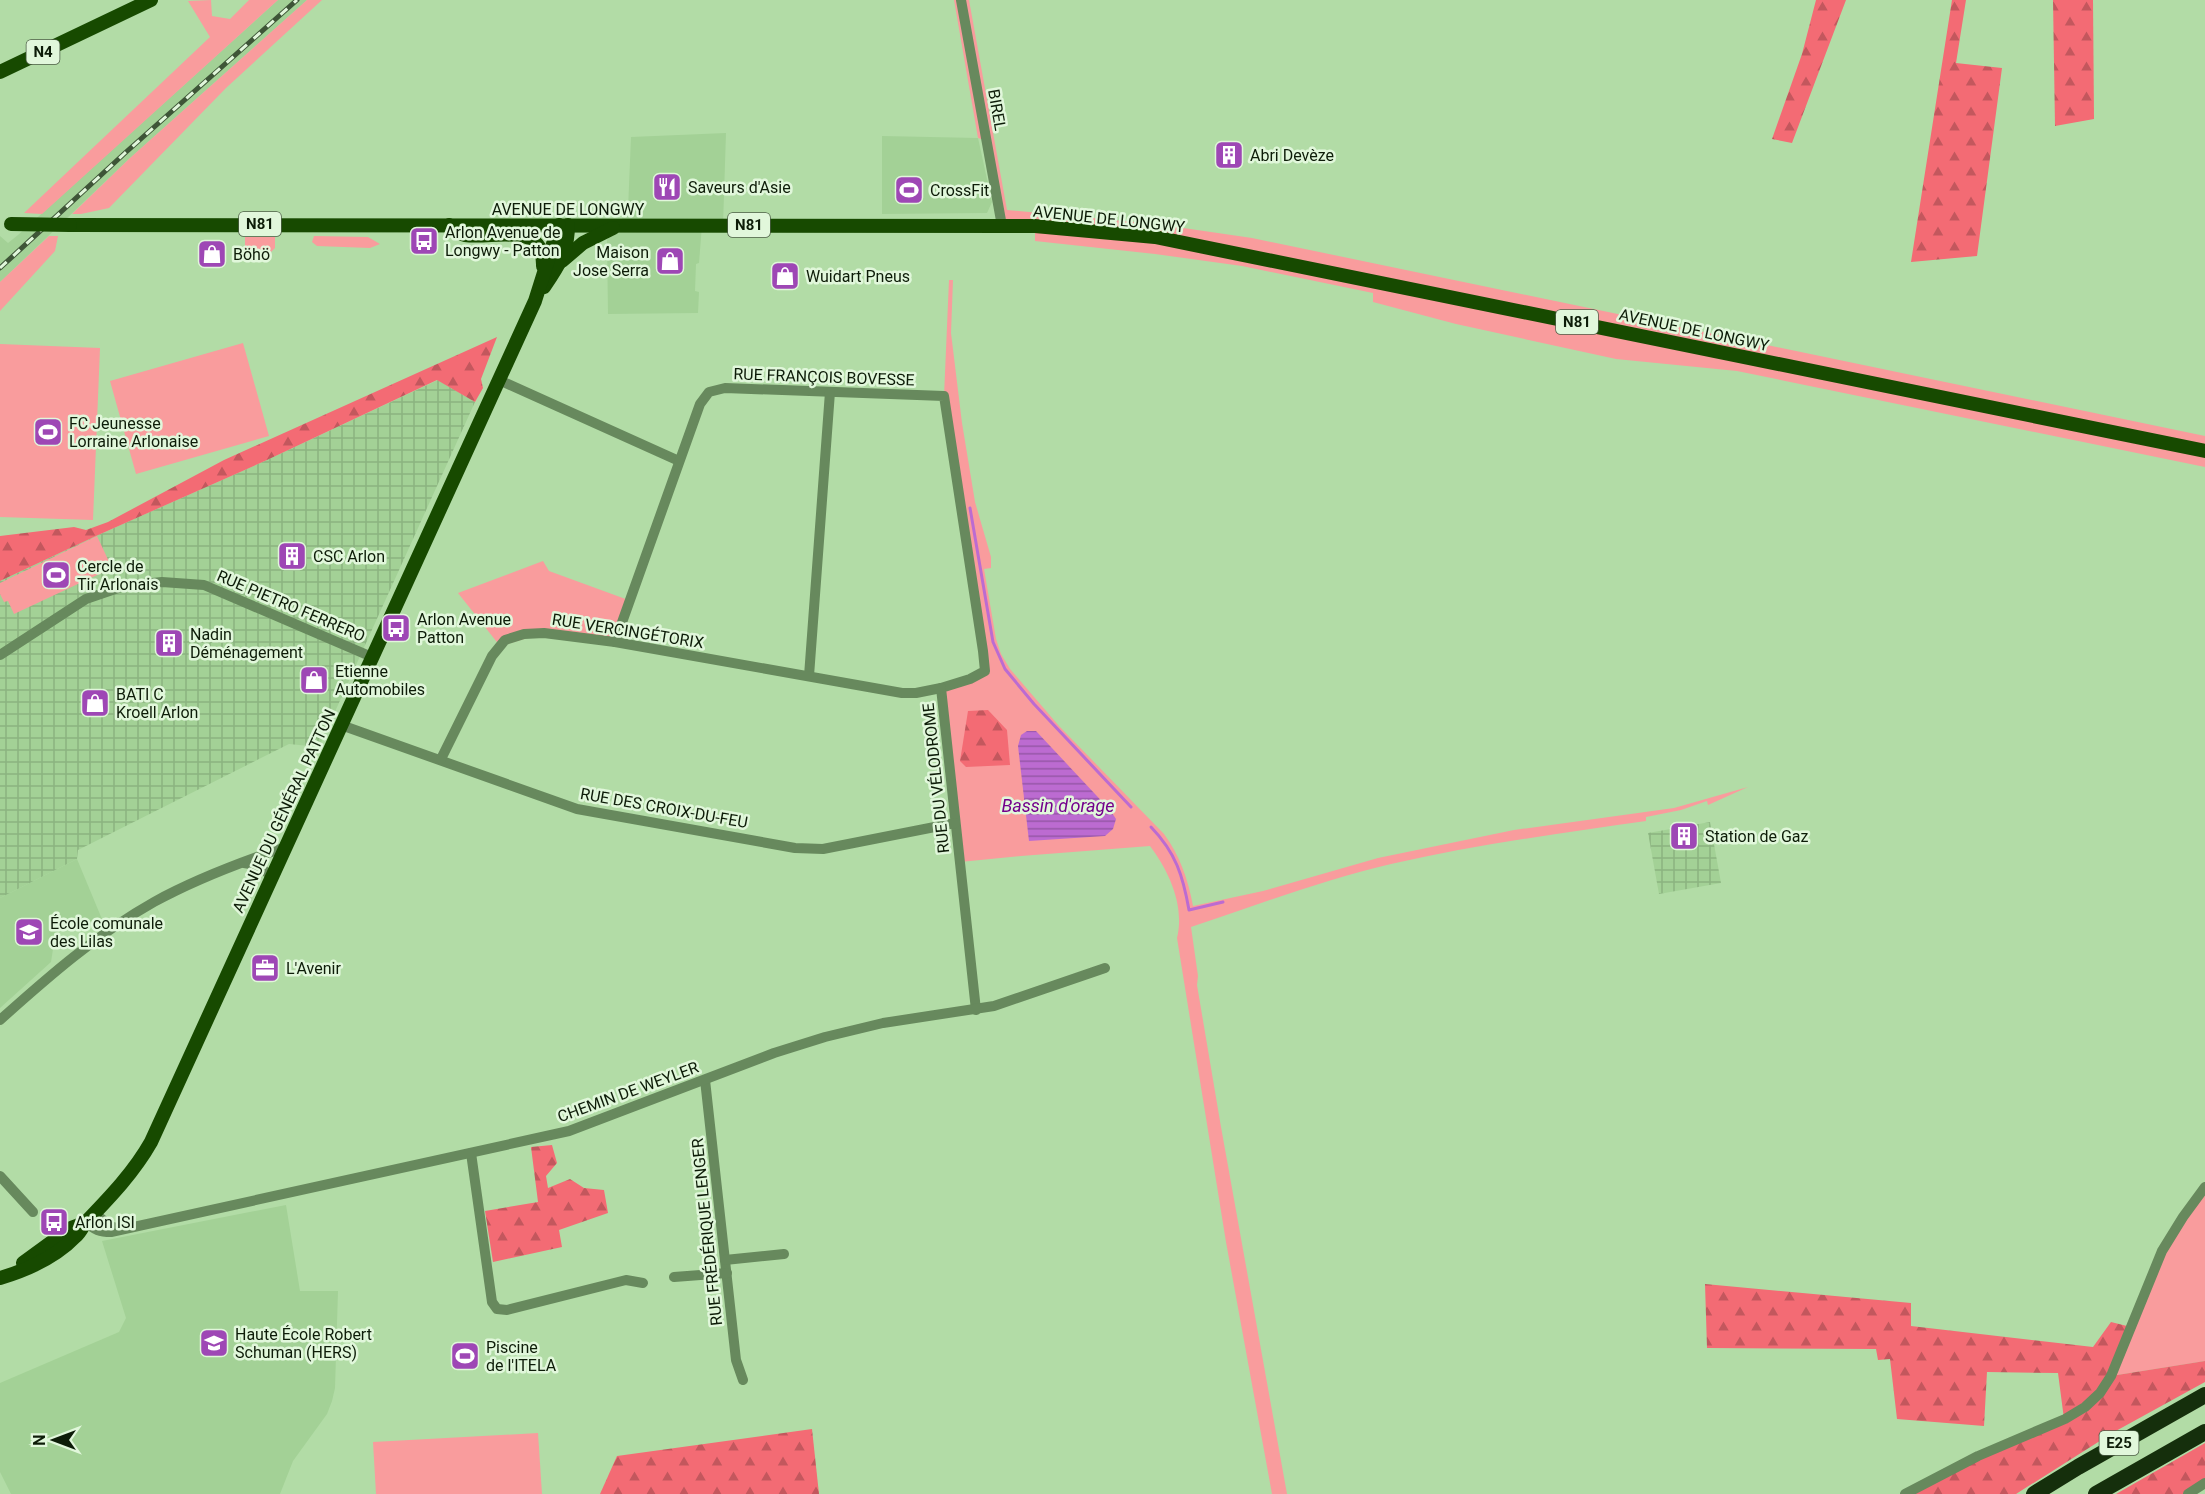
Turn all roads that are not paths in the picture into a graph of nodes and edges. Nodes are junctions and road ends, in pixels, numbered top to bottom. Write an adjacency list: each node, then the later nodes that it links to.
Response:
1 (151, 0): 3 (main road, N4)
2 (961, 0): 8 (street, BIREL)
3 (0, 72)
4 (6, 224): 5 (main road, AVENUE DE LONGWY / N81, bridge)
5 (449, 225): 6 (main road, AVENUE DE LONGWY / N81); 10 (main road, N81)
6 (563, 225): 7 (main road, AVENUE DE LONGWY / N81); 9 (main road); 10 (main road)
7 (617, 226): 8 (main road, AVENUE DE LONGWY / N81); 9 (main road)
8 (1002, 226): 14 (main road, AVENUE DE LONGWY / N81)
9 (560, 262): 10 (main road)
10 (535, 301): 11 (main road, AVENUE DU GÉNÉRAL PATTON)
11 (499, 380): 15 (street); 18 (main road, AVENUE DU GÉNÉRAL PATTON)
12 (830, 392): 13 (street, RUE FRANÇOIS BOVESSE); 15 (street, RUE FRANÇOIS BOVESSE); 19 (street)
13 (944, 396): 20 (street, RUE DU VÉLODROME)
14 (2202, 450)
15 (679, 461): 16 (street, RUE FRANÇOIS BOVESSE)
16 (615, 642): 19 (street, RUE VERCINGÉTORIX); 22 (street, RUE VERCINGÉTORIX)
17 (0, 655): 18 (street, RUE PIETRO FERRERO)
18 (372, 657): 21 (main road, AVENUE DU GÉNÉRAL PATTON)
19 (809, 676): 20 (street, RUE VERCINGÉTORIX)
20 (941, 688): 23 (street, RUE DU VÉLODROME)
21 (342, 725): 22 (street, RUE DES CROIX-DU-FEU); 24 (main road, AVENUE DU GÉNÉRAL PATTON)
22 (441, 759): 23 (street, RUE DES CROIX-DU-FEU)
23 (955, 823): 28 (street, RUE DU VÉLODROME)
24 (286, 847): 25 (street); 26 (main road, AVENUE DU GÉNÉRAL PATTON)
25 (241, 862): 26 (street); 29 (street)
26 (272, 876): 35 (main road, AVENUE DU GÉNÉRAL PATTON)
27 (1105, 968): 28 (street, CHEMIN DE WEYLER)
28 (976, 1010): 30 (street, CHEMIN DE WEYLER)
29 (0, 1020)
30 (705, 1080): 31 (street, CHEMIN DE WEYLER); 37 (street, RUE FRÉDÉRIQUE LENGER)
31 (471, 1153): 35 (street, CHEMIN DE WEYLER); 41 (street)
32 (0, 1176): 34 (street)
33 (2205, 1187): 46 (street)
34 (33, 1212)
35 (91, 1218): 39 (main road, AVENUE DU GÉNÉRAL PATTON)
36 (784, 1254): 37 (street)
37 (725, 1260): 38 (street, RUE FRÉDÉRIQUE LENGER)
38 (727, 1273): 40 (street); 42 (street, RUE FRÉDÉRIQUE LENGER)
39 (0, 1278)
40 (674, 1278)
41 (643, 1283)
42 (743, 1380)
43 (2205, 1395): 47 (highway, E25)
44 (2205, 1432): 48 (highway, E25)
45 (2205, 1483): 49 (street)
46 (1905, 1494)
47 (2034, 1494)
48 (2096, 1494)
49 (2188, 1494)

